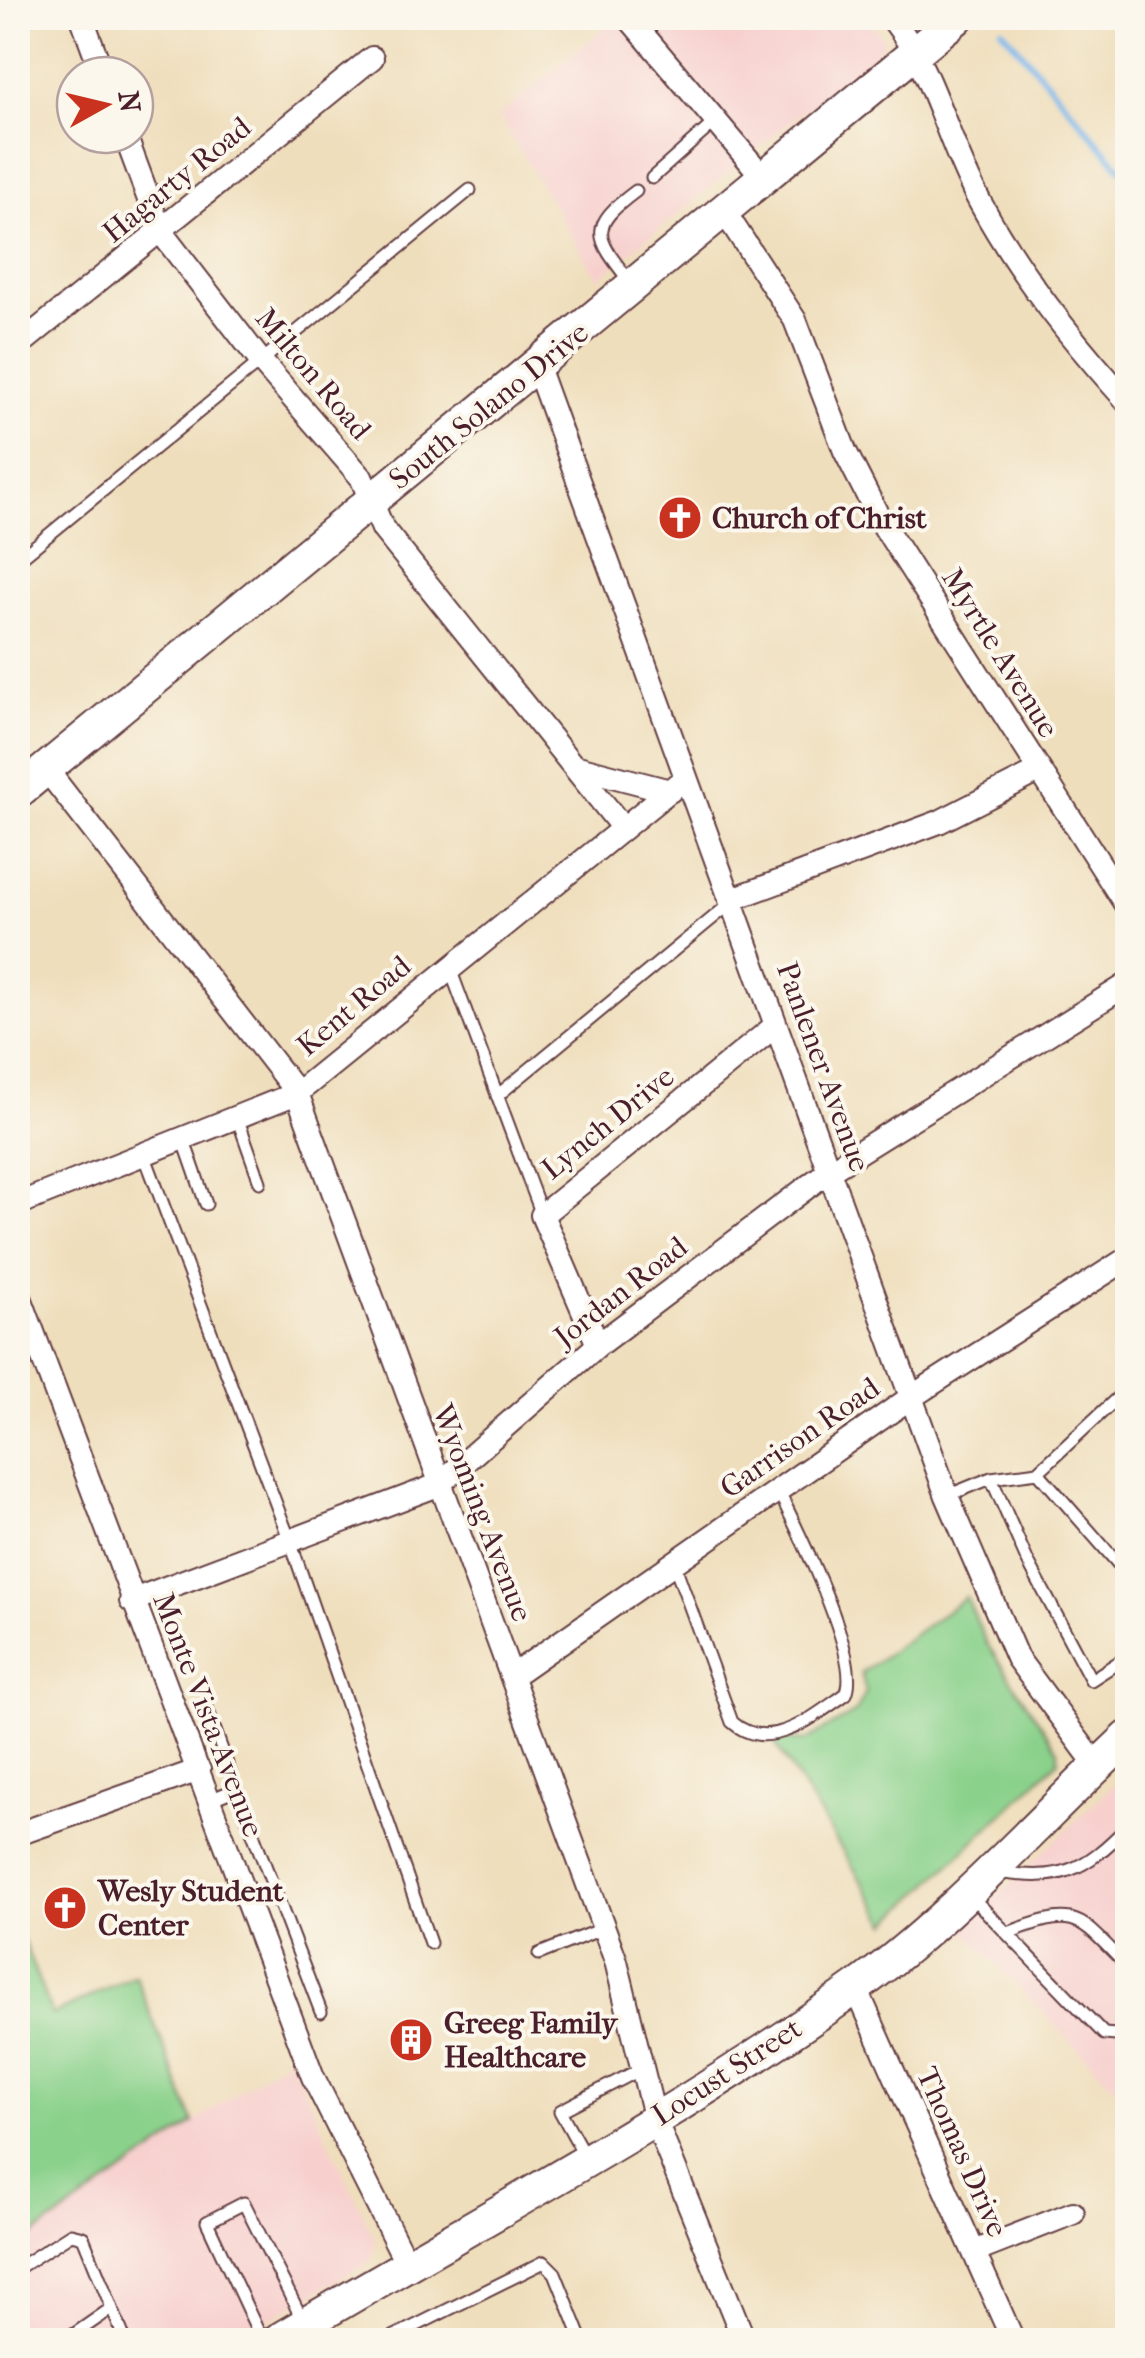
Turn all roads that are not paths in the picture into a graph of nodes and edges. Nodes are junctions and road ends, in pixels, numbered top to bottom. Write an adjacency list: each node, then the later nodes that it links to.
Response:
1 (28, 18): 6 (lane)
2 (82, 18): 8 (street)
3 (629, 18): 10 (street)
4 (892, 18): 7 (street)
5 (957, 18): 7 (street, South Solano Drive)
6 (18, 25)
7 (916, 50): 12 (street, South Solano Drive); 22 (street)
8 (96, 55)
9 (372, 58): 17 (street, Hagarty Road)
10 (716, 121): 12 (street); 13 (lane)
11 (132, 155): 17 (street, Milton Road)
12 (764, 177): 16 (street, South Solano Drive)
13 (652, 178)
14 (470, 190): 20 (lane)
15 (636, 191): 18 (lane)
16 (724, 211): 18 (street, South Solano Drive); 27 (street, Myrtle Avenue)
17 (161, 232): 19 (street, Hagarty Road); 20 (street, Milton Road)
18 (633, 286): 21 (street, South Solano Drive)
19 (18, 346)
20 (259, 360): 23 (street, Milton Road); 24 (lane)
21 (538, 368): 23 (street, South Solano Drive); 28 (street, Panlener Avenue)
22 (1128, 402)
23 (372, 502): 25 (street, Milton Road); 26 (street, South Solano Drive)
24 (18, 560)
25 (574, 766): 28 (street); 30 (street, Milton Road)
26 (46, 769): 29 (street, South Solano Drive); 36 (street, Wyoming Avenue)
27 (1039, 771): 31 (street); 32 (street, Myrtle Avenue)
28 (677, 785): 30 (street, Kent Road); 31 (street, Panlener Avenue)
29 (18, 792)
30 (624, 828): 33 (street, Kent Road)
31 (730, 901): 35 (street, Panlener Avenue); 37 (lane)
32 (1128, 908)
33 (448, 966): 36 (street, Kent Road); 37 (lane)
34 (1128, 984): 41 (street, Jordan Road)
35 (775, 1026): 41 (street, Panlener Avenue); 45 (street, Lynch Drive)
36 (297, 1093): 38 (street, Kent Road); 53 (street, Wyoming Avenue)
37 (497, 1096): 45 (lane)
38 (237, 1117): 39 (street, Kent Road); 42 (lane)
39 (183, 1138): 40 (street, Kent Road); 44 (lane)
40 (144, 1154): 43 (street, Kent Road); 56 (lane)
41 (830, 1170): 48 (street, Jordan Road); 50 (street, Panlener Avenue)
42 (260, 1182)
43 (18, 1204)
44 (206, 1204)
45 (542, 1215): 48 (street, Lynch Drive)
46 (1128, 1258): 50 (street, Garrison Road)
47 (18, 1292): 59 (street, Monte Vista Avenue)
48 (598, 1345): 53 (street, Jordan Road)
49 (1128, 1388): 51 (lane)
50 (913, 1396): 54 (street, Garrison Road); 55 (street, Panlener Avenue)
51 (1038, 1472): 52 (lane); 58 (lane)
52 (990, 1478): 55 (lane); 60 (lane)
53 (438, 1485): 56 (street, Jordan Road); 61 (street, Wyoming Avenue)
54 (778, 1490): 57 (street, Garrison Road); 57 (lane)
55 (947, 1496): 64 (street, Panlener Avenue)
56 (290, 1541): 59 (street, Jordan Road); 73 (lane)
57 (674, 1563): 61 (street, Garrison Road)
58 (1128, 1576)
59 (131, 1601): 65 (street, Monte Vista Avenue)
60 (1128, 1656)
61 (512, 1676): 71 (street, Wyoming Avenue)
62 (206, 1705): 66 (lane)
63 (1128, 1737): 64 (street, Locust Street)
64 (1097, 1766): 70 (street, Locust Street)
65 (199, 1770): 67 (street, Monte Vista Avenue); 69 (street)
66 (236, 1789): 67 (lane); 77 (lane)
67 (210, 1800): 84 (street, Monte Vista Avenue)
68 (1128, 1826): 70 (lane)
69 (18, 1834)
70 (978, 1882): 72 (lane); 76 (street, Locust Street)
71 (604, 1928): 74 (lane); 79 (street, Wyoming Avenue)
72 (1008, 1933): 75 (lane); 78 (lane)
73 (430, 1944)
74 (539, 1954)
75 (1128, 1968)
76 (856, 1988): 80 (street, Locust Street); 83 (street, Thomas Drive)
77 (321, 2012)
78 (1128, 2036)
79 (643, 2068): 80 (street, Wyoming Avenue); 81 (lane)
80 (655, 2120): 81 (street, Locust Street); 93 (street, Wyoming Avenue)
81 (586, 2159): 84 (street, Locust Street)
82 (1073, 2213): 83 (street)
83 (974, 2252): 94 (street, Thomas Drive)
84 (406, 2262): 87 (street, Locust Street)
85 (18, 2268): 86 (lane)
86 (112, 2308): 88 (lane); 89 (lane)
87 (292, 2332): 90 (lane)
88 (66, 2340)
89 (124, 2340)
90 (262, 2340)
91 (387, 2340): 92 (lane)
92 (582, 2340)
93 (744, 2340)
94 (1013, 2340)

